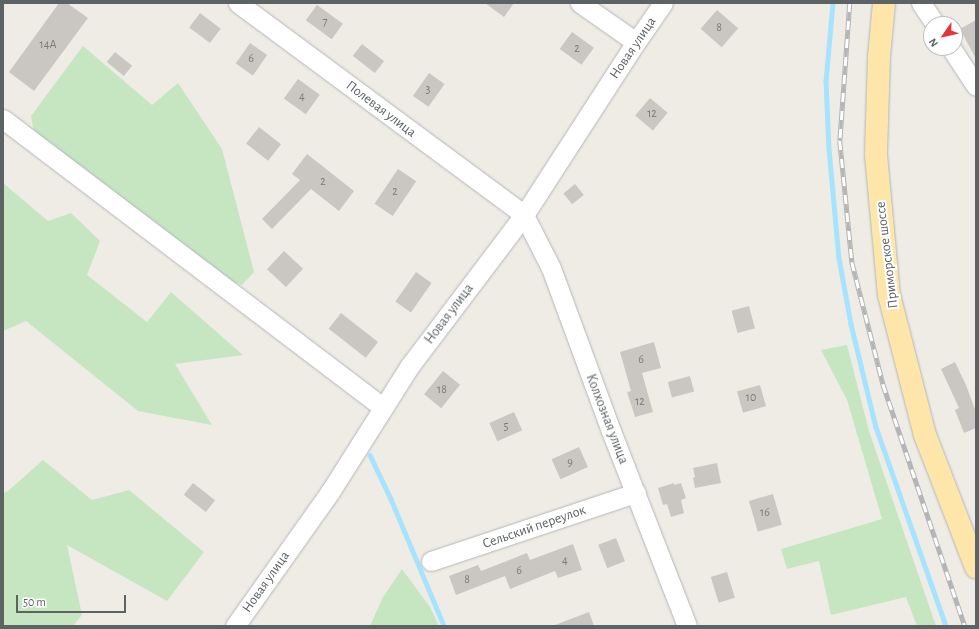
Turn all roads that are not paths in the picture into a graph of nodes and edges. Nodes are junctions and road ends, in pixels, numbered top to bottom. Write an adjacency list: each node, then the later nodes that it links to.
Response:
1 (238, 3): 11 (street, Полевая улица)
2 (580, 3): 7 (street)
3 (663, 3): 7 (street, Новая улица)
4 (884, 3): 15 (main road, Приморское шоссе)
5 (921, 3): 6 (street)
6 (930, 16)
7 (636, 42): 11 (street, Новая улица)
8 (956, 56): 9 (street)
9 (976, 86)
10 (3, 119): 12 (street)
11 (524, 215): 12 (street, Новая улица); 13 (street, Колхозная улица)
12 (383, 408): 16 (street, Новая улица)
13 (636, 493): 14 (street, Сельский переулок); 17 (street, Колхозная улица)
14 (432, 561)
15 (976, 567)
16 (235, 626)
17 (687, 626)

